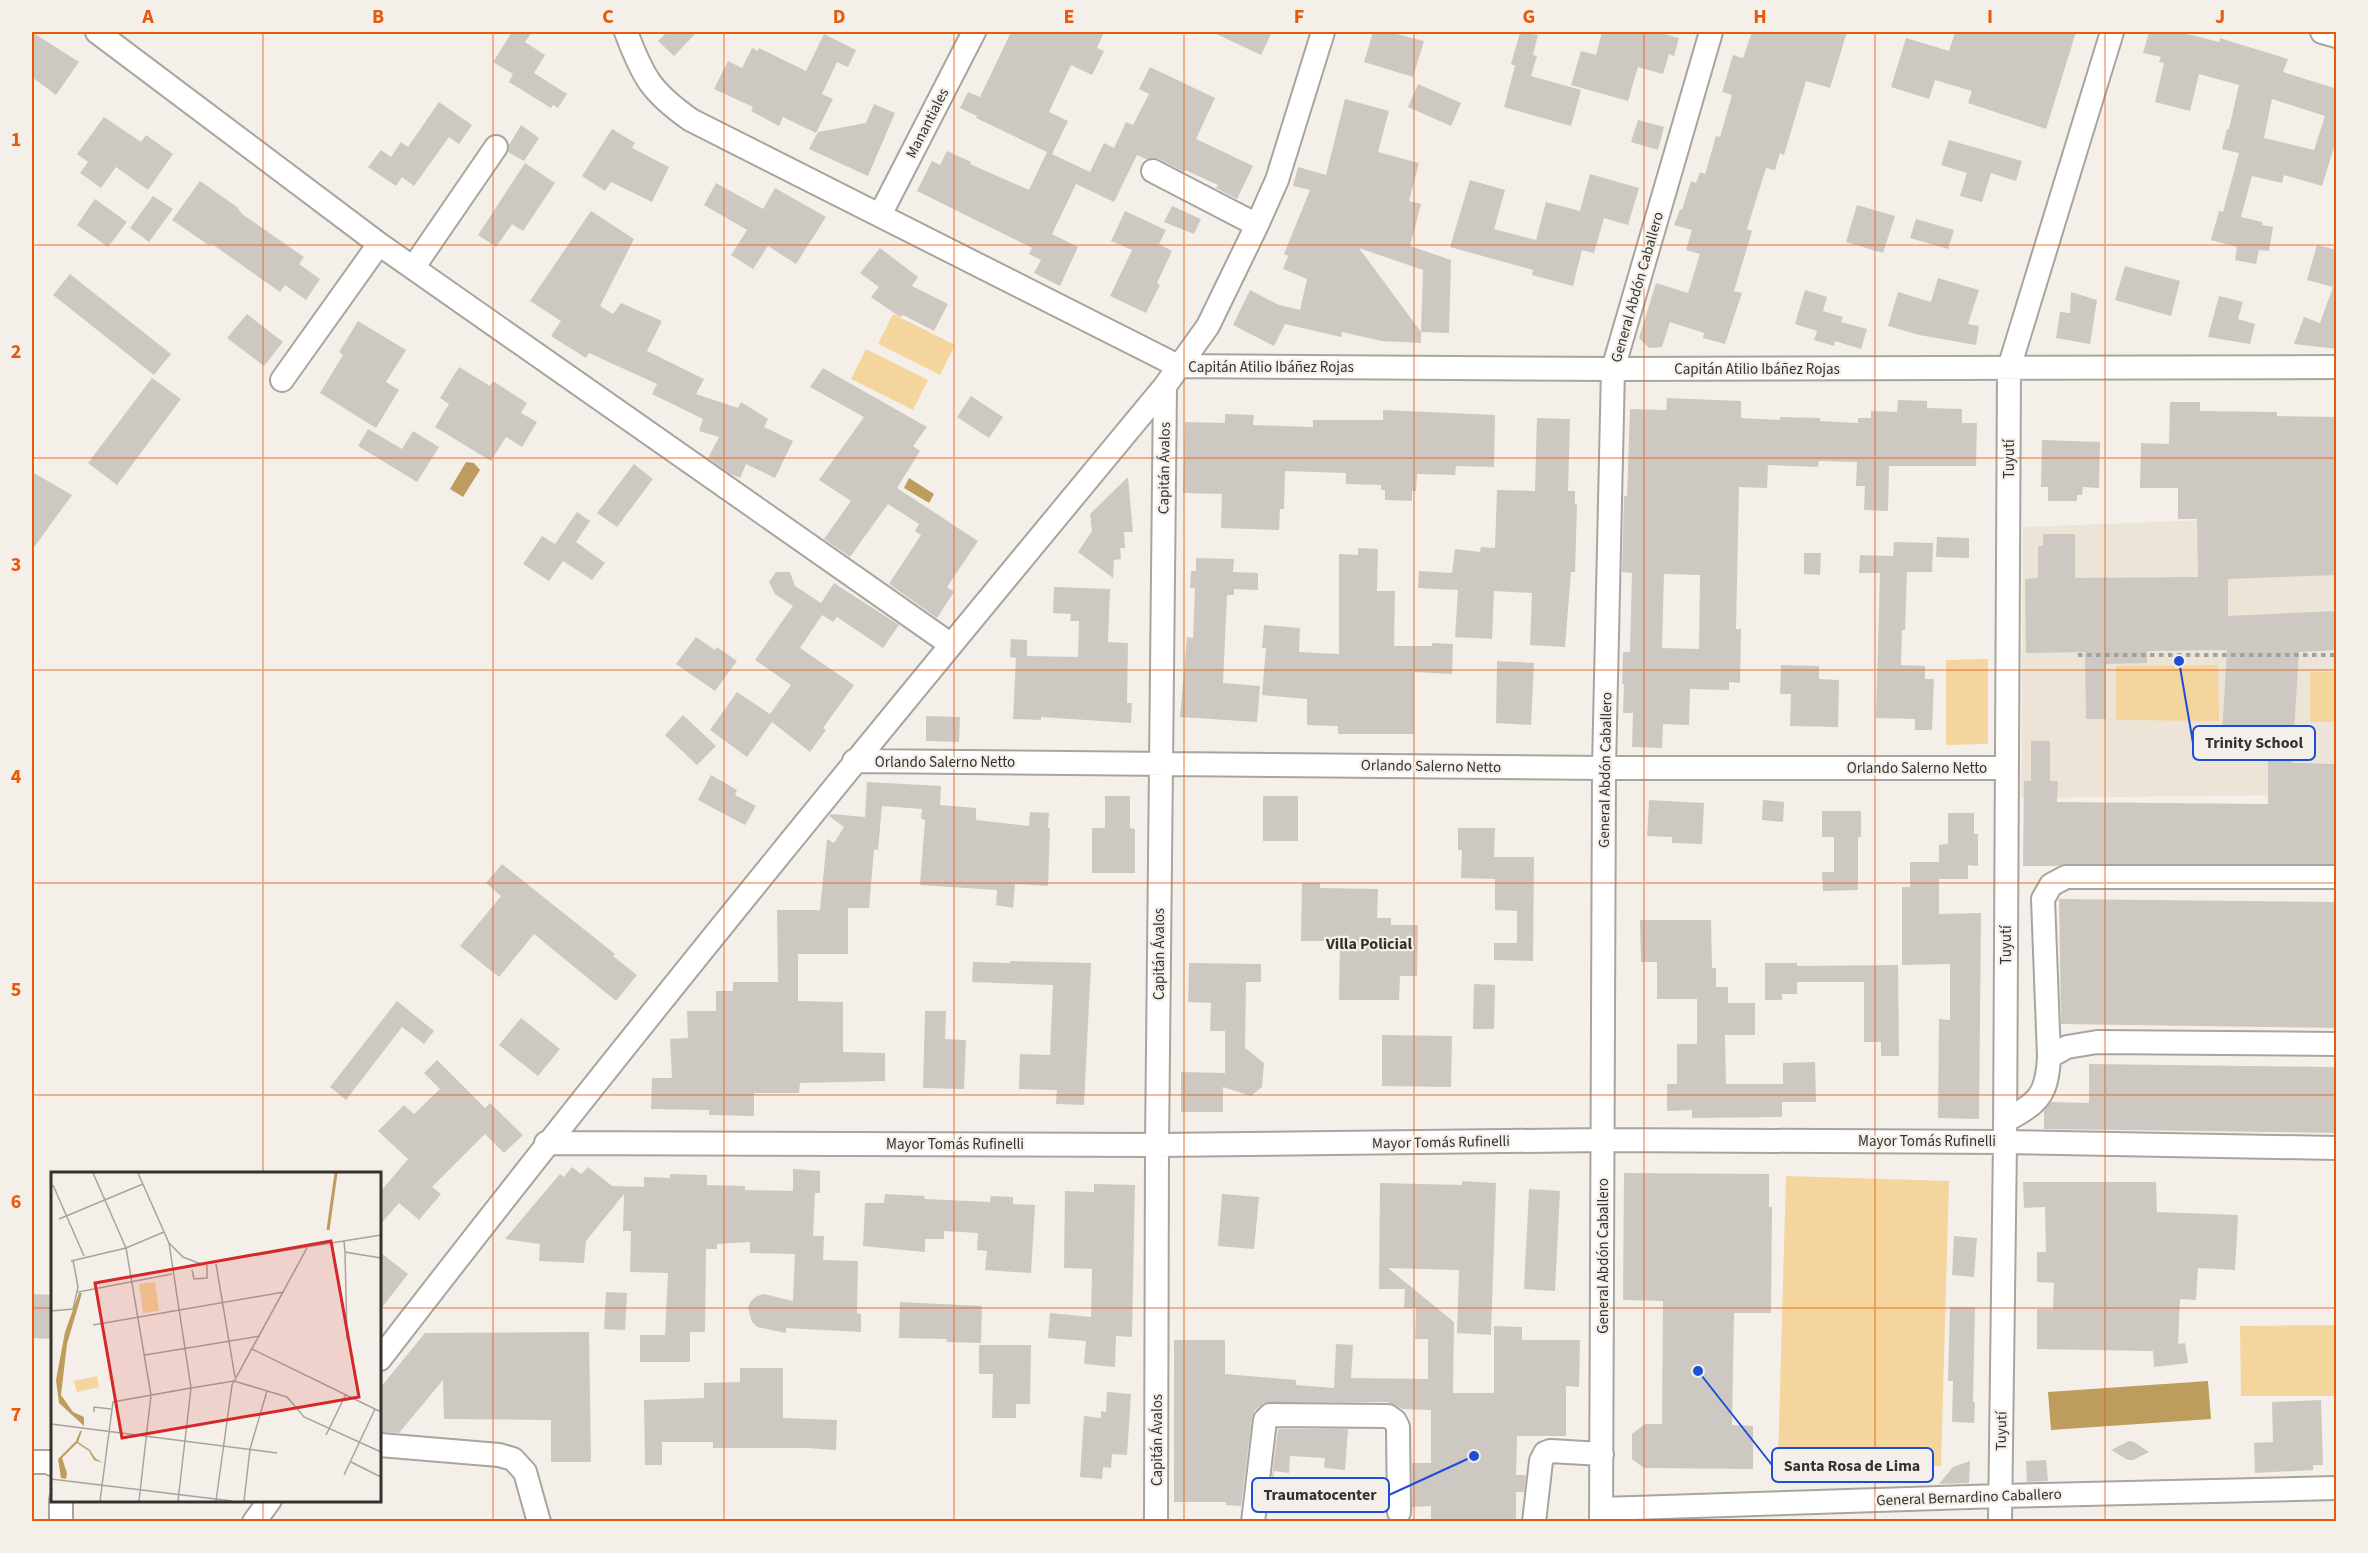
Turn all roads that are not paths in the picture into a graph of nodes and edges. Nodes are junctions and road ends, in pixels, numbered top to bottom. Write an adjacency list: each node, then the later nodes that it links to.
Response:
1 (97, 32): 9 (street)
2 (626, 32): 12 (street)
3 (974, 32): 12 (street, Manantiales)
4 (1323, 32): 13 (street)
5 (1711, 32): 19 (street, General Abdón Caballero)
6 (2112, 32): 17 (street, Tuyutí)
7 (2322, 32): 8 (street)
8 (2337, 36)
9 (125, 40): 14 (street)
10 (496, 147): 15 (street)
11 (1153, 171): 13 (street)
12 (880, 215): 16 (street)
13 (1257, 225): 16 (street)
14 (379, 244): 15 (street); 20 (street)
15 (413, 268): 22 (street)
16 (1178, 366): 19 (street, Capitán Atilio Ibáñez Rojas); 21 (street)
17 (2010, 368): 18 (street, Capitán Atilio Ibáñez Rojas); 19 (street, Capitán Atilio Ibáñez Rojas); 26 (street, Tuyutí)
18 (2337, 368)
19 (1613, 369): 25 (street, General Abdón Caballero)
20 (282, 380)
21 (1165, 386): 22 (street); 24 (street, Capitán Ávalos)
22 (950, 644): 23 (street)
23 (854, 761): 24 (street, Orlando Salerno Netto); 32 (street)
24 (1160, 762): 25 (street, Orlando Salerno Netto); 33 (street, Capitán Ávalos)
25 (1604, 768): 26 (street, Orlando Salerno Netto); 31 (street, General Abdón Caballero)
26 (2007, 768): 30 (street, Tuyutí)
27 (2337, 877): 29 (street)
28 (2337, 1044): 29 (street)
29 (2049, 1057): 30 (street)
30 (2005, 1131): 31 (street, Mayor Tomás Rufinelli); 34 (street, Mayor Tomás Rufinelli); 41 (street, Tuyutí)
31 (1604, 1140): 33 (street, Mayor Tomás Rufinelli); 37 (street, General Abdón Caballero)
32 (546, 1143): 33 (street, Mayor Tomás Rufinelli); 35 (street)
33 (1157, 1145): 49 (street, Capitán Ávalos)
34 (2337, 1148)
35 (381, 1358)
36 (381, 1445): 48 (street)
37 (1602, 1454): 45 (street, General Abdón Caballero); 51 (street)
38 (32, 1462): 39 (street)
39 (51, 1462)
40 (2337, 1488): 41 (street, General Bernardino Caballero)
41 (2000, 1496): 45 (street, General Bernardino Caballero); 52 (street, Tuyutí)
42 (60, 1502): 46 (street)
43 (268, 1502): 47 (street)
44 (1399, 1512): 50 (street)
45 (1602, 1515)
46 (61, 1521)
47 (254, 1521)
48 (539, 1521)
49 (1156, 1521)
50 (1253, 1521)
51 (1534, 1521)
52 (2000, 1521)

